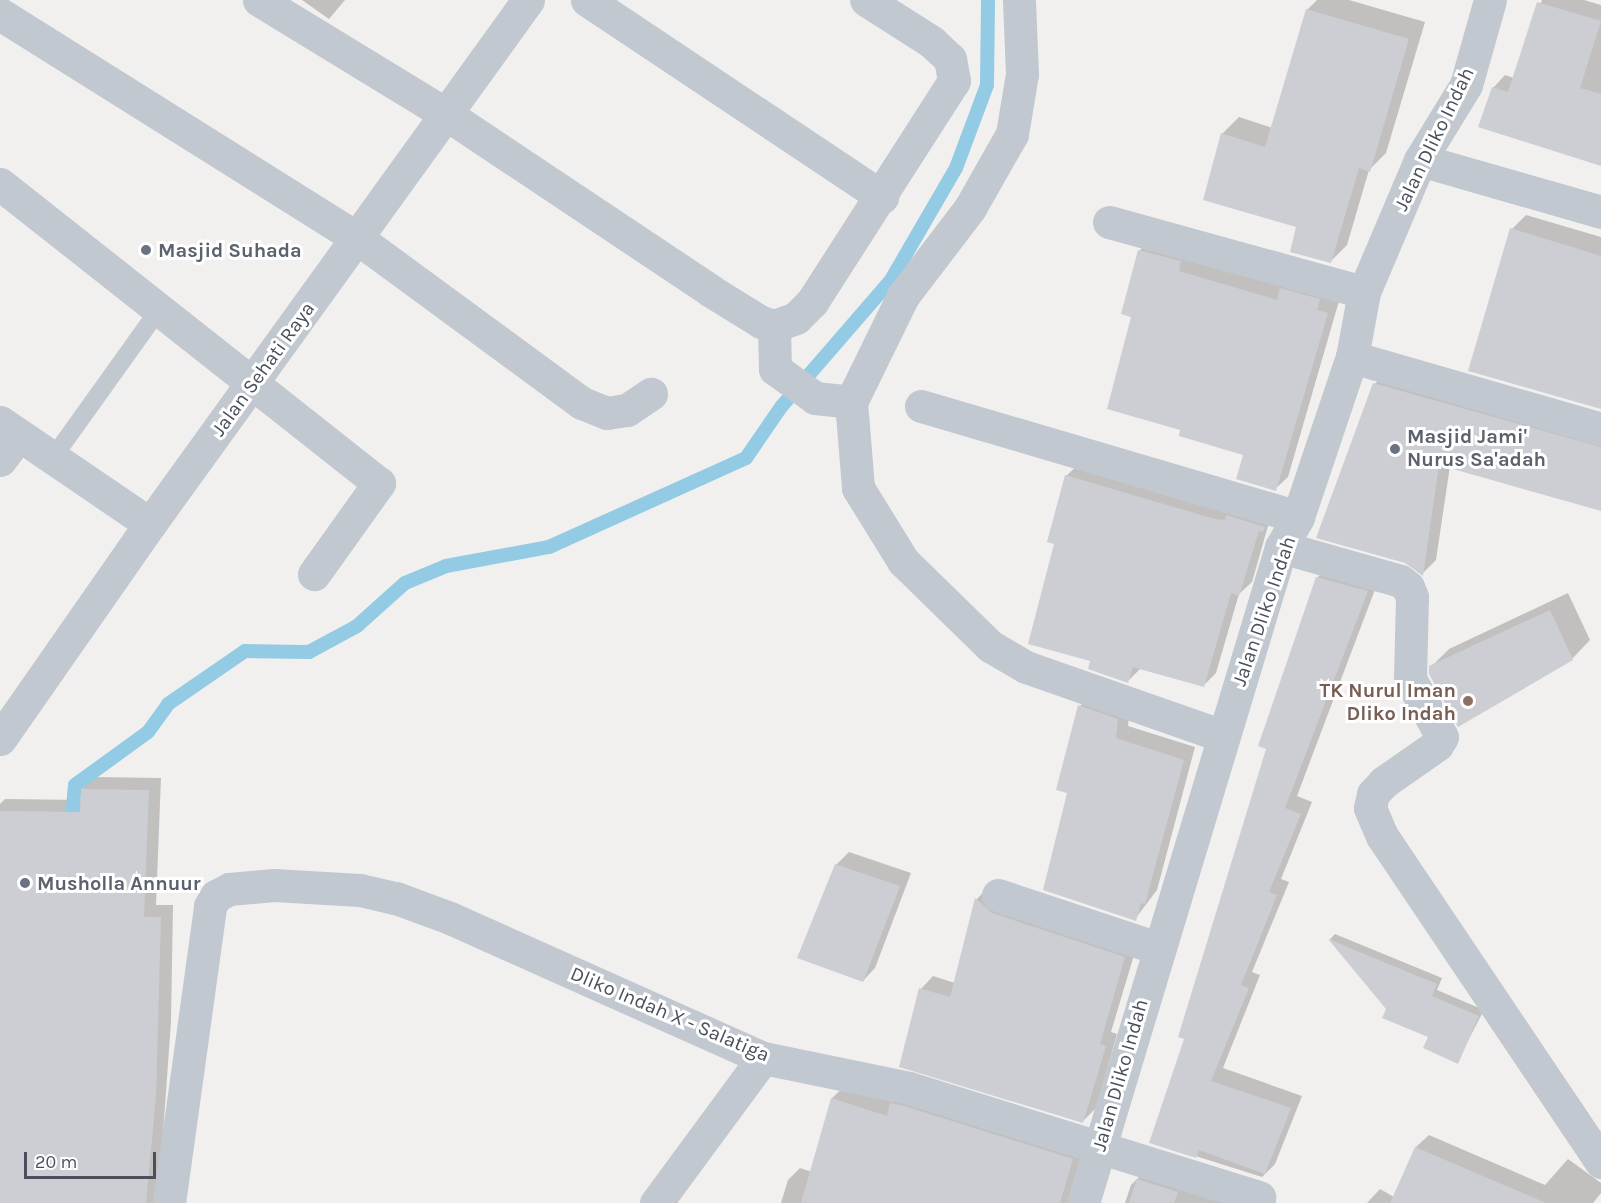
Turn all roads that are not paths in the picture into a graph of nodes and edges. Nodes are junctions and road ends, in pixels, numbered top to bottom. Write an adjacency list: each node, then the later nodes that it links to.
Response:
1 (259, 0): 8 (street)
2 (528, 0): 8 (street, Jalan Sehati Raya)
3 (587, 0): 11 (street)
4 (866, 0): 11 (street)
5 (1019, 0): 21 (street)
6 (1490, 0): 9 (street, Jalan Dliko Indah)
7 (0, 14): 14 (street)
8 (446, 114): 14 (street, Jalan Sehati Raya); 17 (street)
9 (1420, 160): 12 (street); 15 (street, Jalan Dliko Indah)
10 (0, 184): 16 (street)
11 (882, 197): 17 (street)
12 (1601, 212)
13 (1109, 222): 15 (street)
14 (357, 238): 19 (street, Jalan Sehati Raya); 20 (street)
15 (1364, 292): 18 (street, Jalan Dliko Indah)
16 (159, 311): 19 (street); 25 (lane)
17 (774, 326): 21 (street)
18 (1352, 357): 23 (street); 26 (street, Jalan Dliko Indah)
19 (251, 385): 27 (street, Jalan Sehati Raya); 29 (street)
20 (651, 394)
21 (851, 402): 30 (street)
22 (921, 406): 26 (street)
23 (1601, 429)
24 (6, 439): 25 (street)
25 (52, 459): 27 (street)
26 (1298, 517): 28 (street, Jalan Dliko Indah)
27 (150, 524): 31 (street, Jalan Sehati Raya)
28 (1281, 547): 30 (street, Jalan Dliko Indah); 36 (street)
29 (314, 574)
30 (1223, 736): 33 (street, Jalan Dliko Indah)
31 (0, 739)
32 (998, 895): 33 (street)
33 (1157, 948): 35 (street, Jalan Dliko Indah)
34 (763, 1058): 35 (street, Dliko Indah X - Salatiga); 38 (street, Dliko Indah X - Salatiga); 39 (street)
35 (1100, 1148): 37 (street, Dliko Indah X - Salatiga); 40 (street, Jalan Dliko Indah)
36 (1601, 1162)
37 (1259, 1197)
38 (170, 1203)
39 (656, 1203)
40 (1083, 1203)

